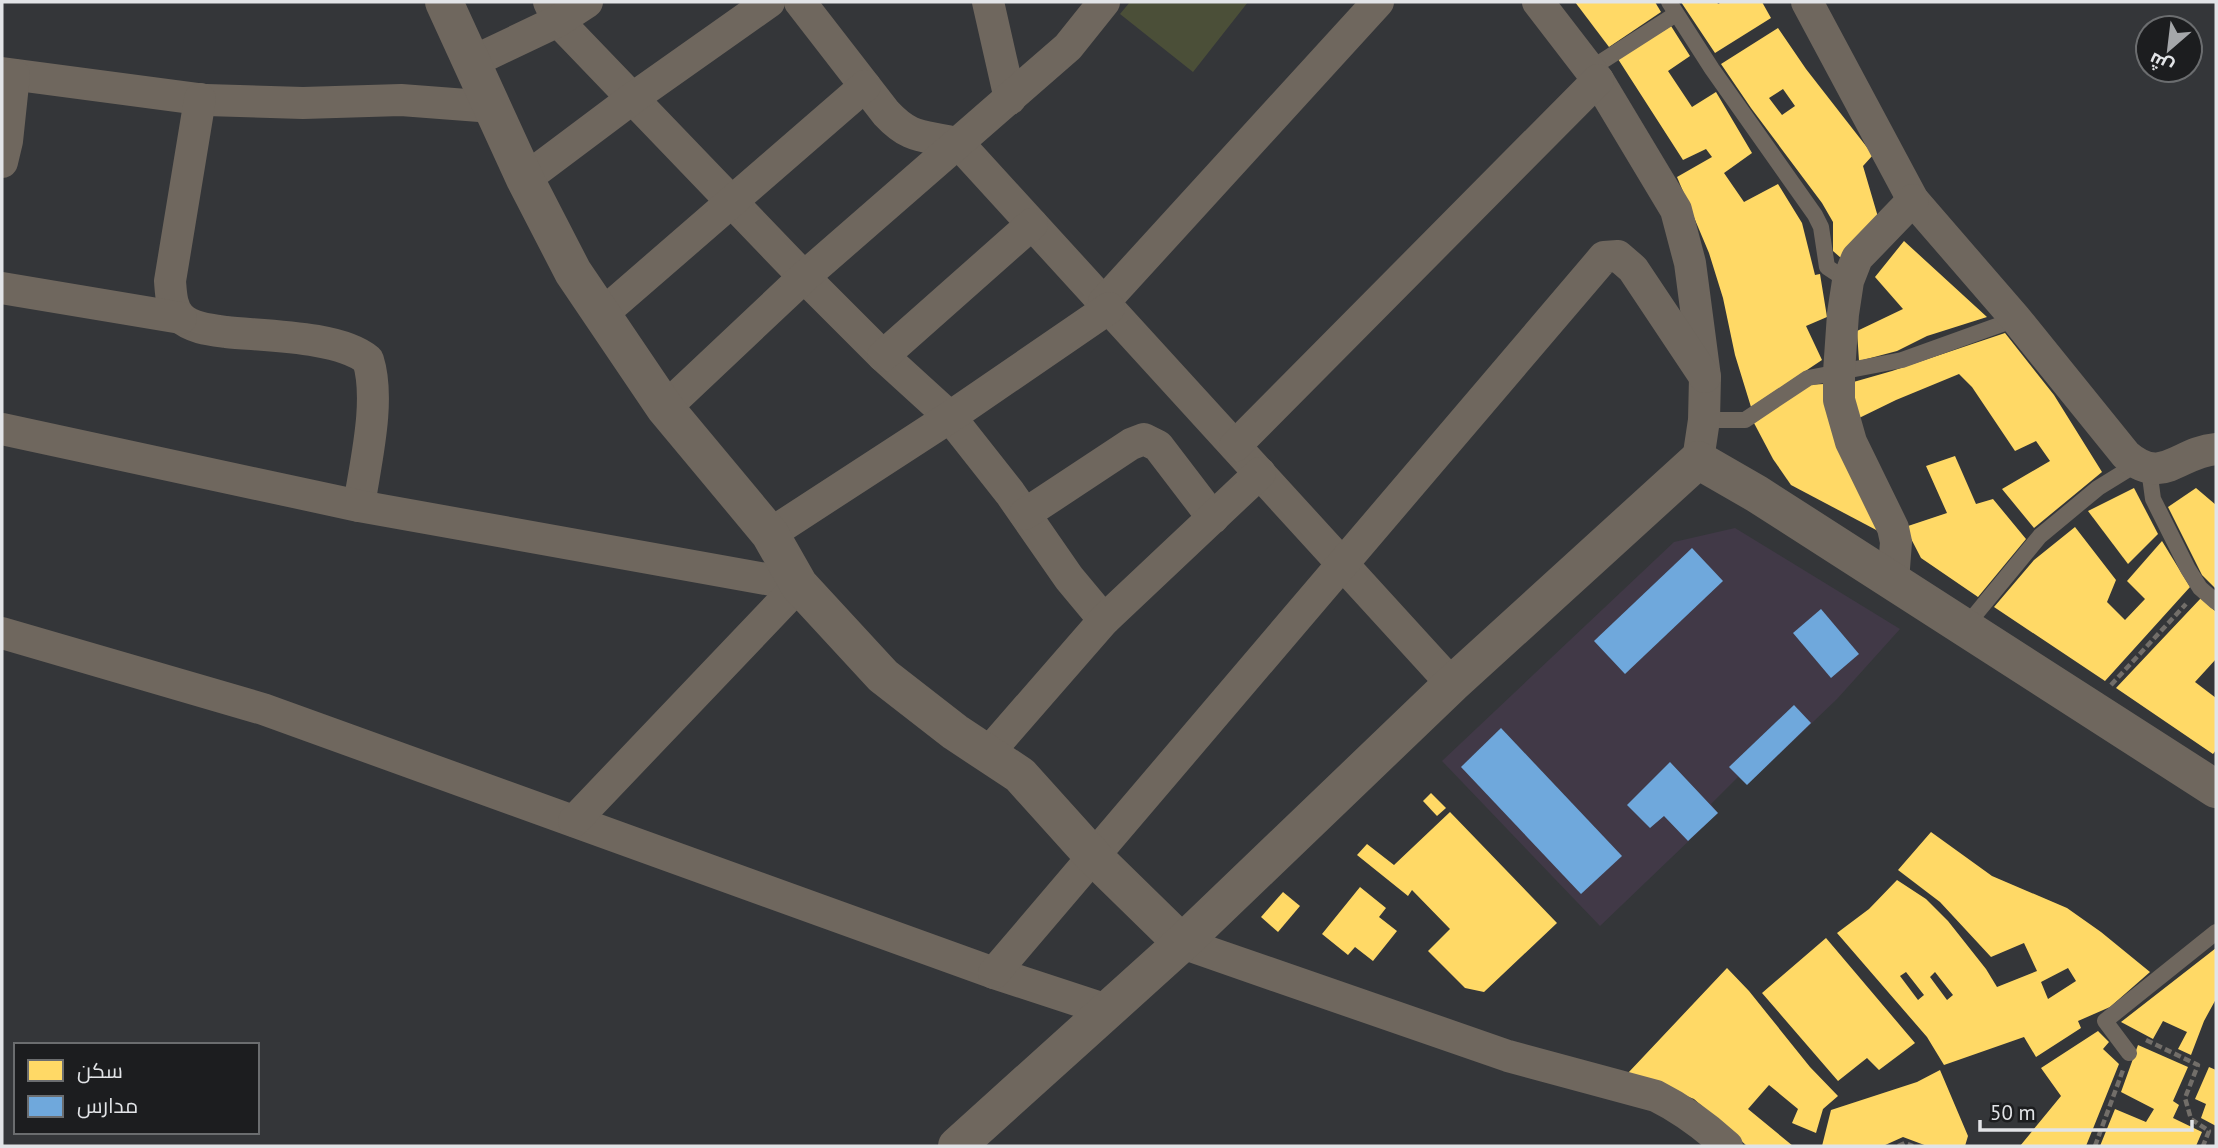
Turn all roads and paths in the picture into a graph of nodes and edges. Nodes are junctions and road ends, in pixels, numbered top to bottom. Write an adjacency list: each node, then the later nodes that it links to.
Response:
1 (444, 2): 12 (street)
2 (587, 2): 11 (street)
3 (769, 2): 16 (street)
4 (800, 2): 15 (street)
5 (988, 2): 18 (street)
6 (1104, 2): 18 (street)
7 (1378, 2): 29 (street)
8 (1538, 2): 14 (street)
9 (1807, 2): 24 (street)
10 (1673, 8): 14 (lane); 27 (lane)
11 (553, 11): 12 (street); 16 (street)
12 (472, 61): 19 (street)
13 (8, 74): 17 (street); 21 (street)
14 (1594, 74): 35 (street); 40 (street)
15 (865, 86): 20 (street); 23 (street)
16 (633, 98): 22 (street); 23 (street)
17 (200, 99): 19 (street); 31 (street)
18 (1010, 99): 20 (street)
19 (493, 107): 22 (street)
20 (959, 144): 25 (street); 26 (street)
21 (2, 162)
22 (525, 179): 30 (street)
23 (732, 200): 26 (street); 30 (street)
24 (1913, 200): 27 (street); 32 (street)
25 (1032, 224): 29 (street); 33 (street)
26 (804, 277): 33 (street); 36 (street)
27 (1848, 281): 34 (street)
28 (2, 288): 31 (street)
29 (1107, 305): 37 (street); 40 (street)
30 (601, 315): 36 (street)
31 (181, 318): 45 (street)
32 (2016, 319): 34 (lane); 43 (street)
33 (883, 356): 37 (street)
34 (1839, 372): 38 (lane); 50 (street)
35 (1705, 377): 38 (street); 49 (street)
36 (665, 408): 48 (street)
37 (950, 417): 46 (street); 48 (street)
38 (1704, 420): 42 (street)
39 (2, 429): 45 (street)
40 (1235, 446): 44 (street)
41 (2216, 449): 43 (street)
42 (1698, 460): 50 (street); 57 (street)
43 (2143, 467): 52 (lane); 55 (lane)
44 (1260, 473): 47 (street); 49 (street)
45 (359, 506): 51 (street)
46 (1025, 514): 47 (street); 54 (street)
47 (1213, 518): 54 (street)
48 (770, 534): 51 (street)
49 (1342, 563): 57 (street); 62 (street)
50 (1893, 582): 55 (street)
51 (799, 584): 59 (street); 61 (street)
52 (2200, 588): 53 (lane); 58 (path)
53 (2216, 602)
54 (1104, 620): 59 (street)
55 (1965, 627): 58 (street)
56 (2, 632): 61 (street)
57 (1452, 684): 64 (street)
58 (2090, 707): 60 (street)
59 (989, 752): 62 (street)
60 (2216, 789)
61 (574, 821): 65 (street)
62 (1093, 856): 64 (street); 65 (street)
63 (2216, 932): 67 (lane)
64 (1182, 943): 66 (street); 70 (street)
65 (993, 973): 66 (street)
66 (1107, 1010): 69 (street)
67 (2119, 1040): 68 (lane); 74 (path)
68 (2129, 1053): 73 (path)
69 (957, 1146)
70 (1727, 1146)
71 (1898, 1146): 72 (path)
72 (1913, 1146)
73 (2095, 1146)
74 (2203, 1146)

